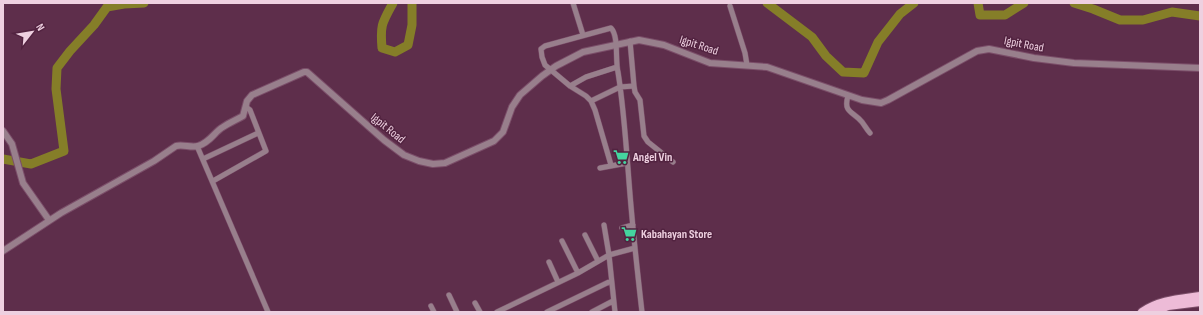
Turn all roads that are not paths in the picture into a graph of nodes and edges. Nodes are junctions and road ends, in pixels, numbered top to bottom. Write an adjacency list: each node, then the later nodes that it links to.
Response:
1 (574, 3): 3 (street)
2 (730, 6): 6 (street)
3 (583, 35): 5 (street); 9 (street)
4 (630, 42): 5 (street, Igpit Road); 6 (street, Igpit Road); 11 (street)
5 (616, 46): 7 (street); 9 (street, Igpit Road)
6 (748, 65): 13 (street, Igpit Road)
7 (617, 67): 10 (street); 12 (street)
8 (1200, 68): 13 (street, Igpit Road)
9 (550, 70): 10 (street); 15 (street, Igpit Road)
10 (570, 86): 14 (street)
11 (634, 86): 12 (street); 22 (street)
12 (620, 87): 14 (street); 21 (street)
13 (848, 96): 18 (street)
14 (591, 102): 23 (street)
15 (246, 107): 17 (street); 19 (street)
16 (3, 130): 26 (street)
17 (258, 133): 20 (street); 25 (street)
18 (870, 133)
19 (198, 146): 20 (street); 26 (street)
20 (203, 159): 25 (street)
21 (627, 162): 23 (street); 28 (street)
22 (673, 162)
23 (611, 165): 24 (street)
24 (600, 168)
25 (213, 180): 46 (street)
26 (50, 220): 33 (street)
27 (604, 225): 34 (street)
28 (633, 226): 29 (street); 32 (street)
29 (622, 228)
30 (585, 235): 35 (street)
31 (562, 241): 37 (street)
32 (635, 248): 34 (street); 54 (street)
33 (3, 251)
34 (609, 255): 35 (street); 38 (street)
35 (598, 261): 37 (street)
36 (549, 262): 39 (street)
37 (578, 273): 39 (street)
38 (611, 281): 42 (street); 51 (street)
39 (558, 282): 50 (street)
40 (449, 295): 48 (street)
41 (1200, 296): 55 (main road)
42 (613, 301): 52 (street); 53 (street)
43 (1200, 302): 56 (main road)
44 (475, 303): 49 (street)
45 (431, 306): 47 (street)
46 (268, 312)
47 (434, 312)
48 (457, 312)
49 (480, 312)
50 (497, 312)
51 (547, 312)
52 (592, 312)
53 (615, 312)
54 (642, 312)
55 (1142, 312)
56 (1153, 312)

